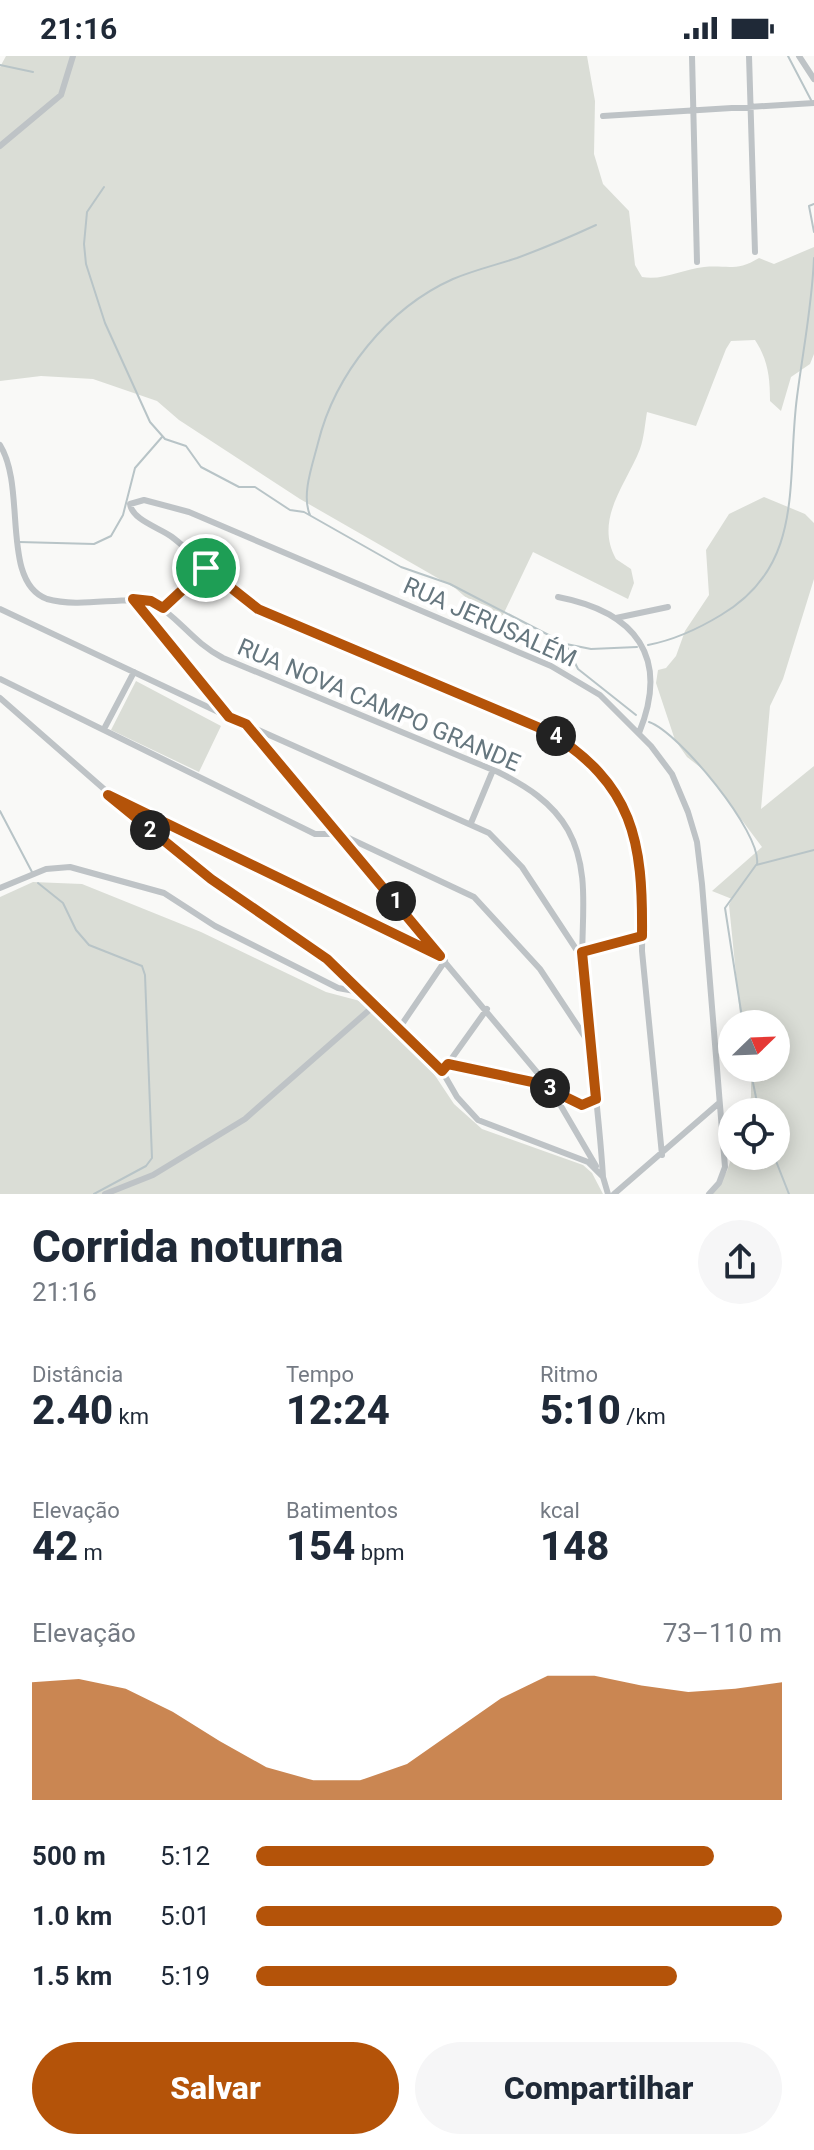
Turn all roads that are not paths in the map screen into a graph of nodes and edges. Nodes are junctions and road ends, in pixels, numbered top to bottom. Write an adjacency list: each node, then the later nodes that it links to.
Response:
1 (73, 56): 10 (street)
2 (692, 56): 8 (street)
3 (749, 56): 7 (street)
4 (799, 56): 5 (street)
5 (814, 79)
6 (814, 103): 7 (street)
7 (748, 107): 8 (street); 11 (street)
8 (693, 110): 9 (street); 12 (street)
9 (603, 116)
10 (0, 146)
11 (755, 252)
12 (697, 262)
13 (0, 445): 16 (street)
14 (206, 568): 18 (street); 27 (street, RUA JERUSALÉM); 33 (street)
15 (558, 597): 20 (street)
16 (133, 599): 18 (street); 24 (street)
17 (668, 607): 20 (street)
18 (163, 608): 28 (street, RUA NOVA CAMPO GRANDE)
19 (0, 609): 21 (street)
20 (616, 618): 27 (street)
21 (134, 672): 24 (street); 26 (street)
22 (0, 679): 26 (street)
23 (0, 698): 29 (street)
24 (229, 717): 25 (street)
25 (246, 724): 30 (street); 31 (street)
26 (104, 729): 31 (street)
27 (639, 733): 44 (street, RUA JERUSALÉM)
28 (493, 770): 30 (street); 34 (street, RUA NOVA CAMPO GRANDE)
29 (108, 795): 35 (street); 36 (street)
30 (471, 823): 34 (street)
31 (340, 834): 35 (street); 40 (street)
32 (0, 888): 36 (street)
33 (642, 936): 34 (street); 47 (street)
34 (582, 952): 40 (street, RUA NOVA CAMPO GRANDE)
35 (442, 958): 38 (street); 39 (street)
36 (360, 992): 37 (street)
37 (375, 1005): 39 (street); 51 (street)
38 (487, 1009): 41 (street); 43 (street)
39 (400, 1027): 42 (street)
40 (591, 1046): 45 (street, RUA NOVA CAMPO GRANDE)
41 (448, 1064): 42 (street); 43 (street)
42 (442, 1071): 48 (street)
43 (551, 1089): 45 (street); 48 (street)
44 (719, 1098)
45 (596, 1099): 50 (street, RUA NOVA CAMPO GRANDE)
46 (718, 1104): 47 (street)
47 (662, 1155): 53 (street)
48 (598, 1170): 50 (street)
49 (724, 1170): 54 (street, RUA JERUSALÉM)
50 (603, 1177): 52 (street)
51 (105, 1194)
52 (608, 1194)
53 (614, 1194)
54 (709, 1194)

